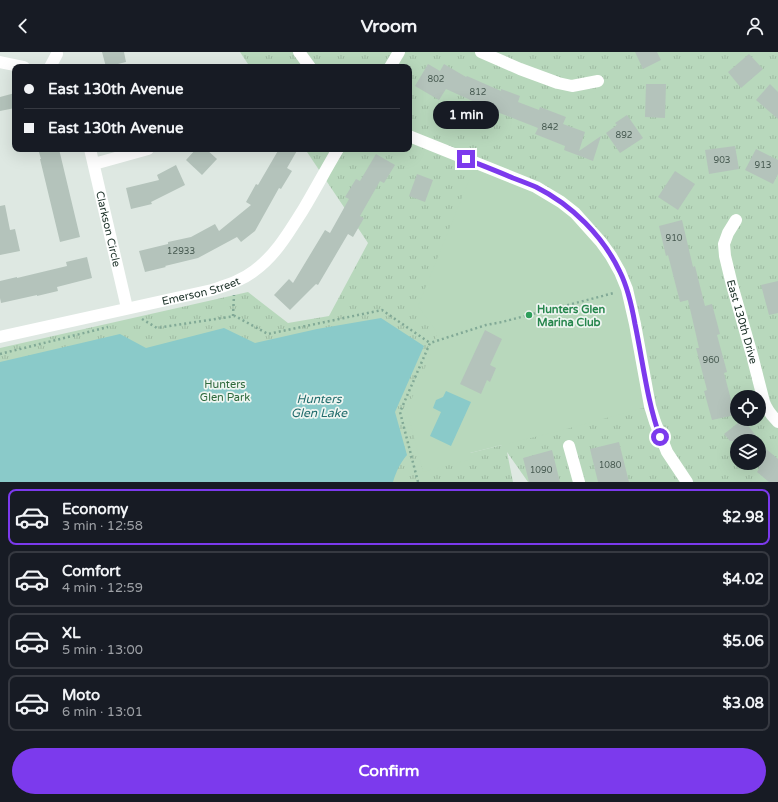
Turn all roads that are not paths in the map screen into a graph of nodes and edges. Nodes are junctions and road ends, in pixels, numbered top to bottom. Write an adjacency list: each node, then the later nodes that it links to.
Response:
1 (299, 52): 8 (street)
2 (400, 52): 9 (street)
3 (481, 52): 10 (street)
4 (57, 54): 7 (street)
5 (0, 62): 6 (street)
6 (12, 64)
7 (52, 64)
8 (308, 64)
9 (392, 64)
10 (598, 82)
11 (412, 137): 21 (street)
12 (91, 152): 15 (street, Clarkson Circle)
13 (137, 152): 15 (street)
14 (336, 152): 17 (street, Emerson Street)
15 (94, 164): 17 (street, Clarkson Circle)
16 (736, 220): 19 (street, East 130th Drive)
17 (127, 308): 18 (street, Emerson Street)
18 (0, 337)
19 (778, 422)
20 (569, 446): 22 (street)
21 (684, 481)
22 (578, 482)

